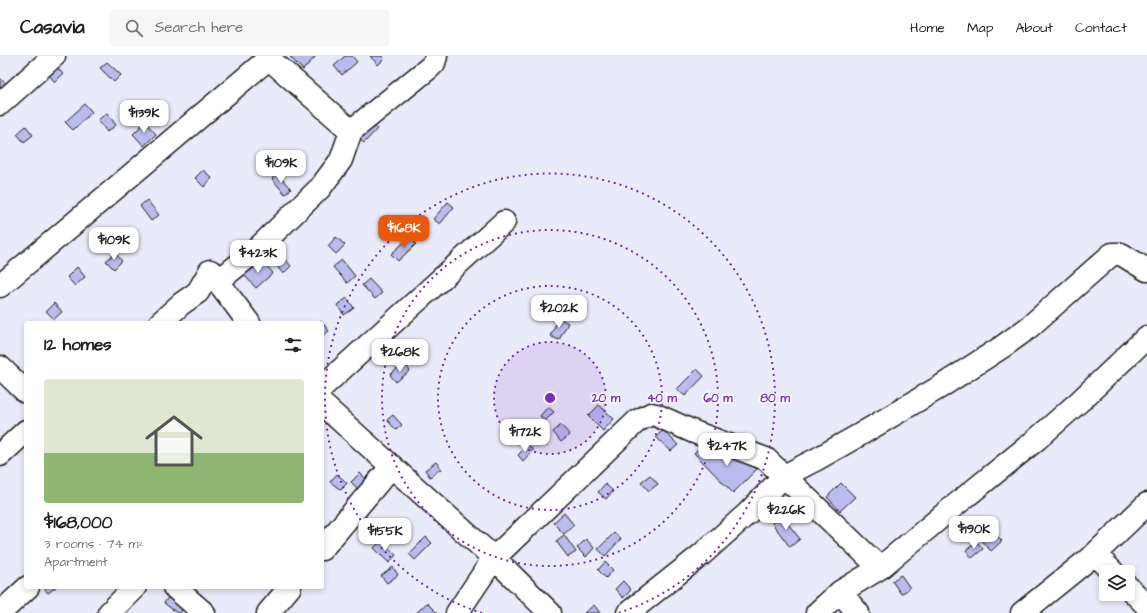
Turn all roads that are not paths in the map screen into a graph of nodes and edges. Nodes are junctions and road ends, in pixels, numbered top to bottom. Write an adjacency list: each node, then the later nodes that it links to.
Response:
1 (54, 56): 4 (street)
2 (436, 56): 5 (street)
3 (267, 57): 5 (street); 9 (street)
4 (0, 104)
5 (351, 131): 8 (street)
6 (504, 222): 14 (street)
7 (1147, 270): 20 (street)
8 (210, 271): 10 (street); 11 (street)
9 (0, 286)
10 (162, 321)
11 (248, 321)
12 (1147, 336): 26 (street)
13 (0, 367): 15 (street)
14 (324, 385)
15 (24, 390)
16 (324, 406): 19 (street)
17 (24, 433): 18 (street)
18 (0, 455)
19 (392, 466): 22 (street); 24 (street)
20 (784, 476): 24 (street); 26 (street); 40 (street)
21 (1147, 504): 23 (street)
22 (324, 547)
23 (1096, 554): 25 (street); 43 (street)
24 (494, 558): 38 (street); 39 (street)
25 (1106, 565)
26 (880, 568): 31 (street)
27 (26, 589): 34 (street)
28 (133, 589): 35 (street)
29 (176, 589): 36 (street)
30 (288, 589): 37 (street)
31 (840, 592): 41 (street); 42 (street)
32 (1135, 594): 33 (street)
33 (1147, 606)
34 (0, 613)
35 (109, 613)
36 (204, 613)
37 (268, 613)
38 (457, 613)
39 (550, 613)
40 (628, 613)
41 (817, 613)
42 (858, 613)
43 (1022, 613)

